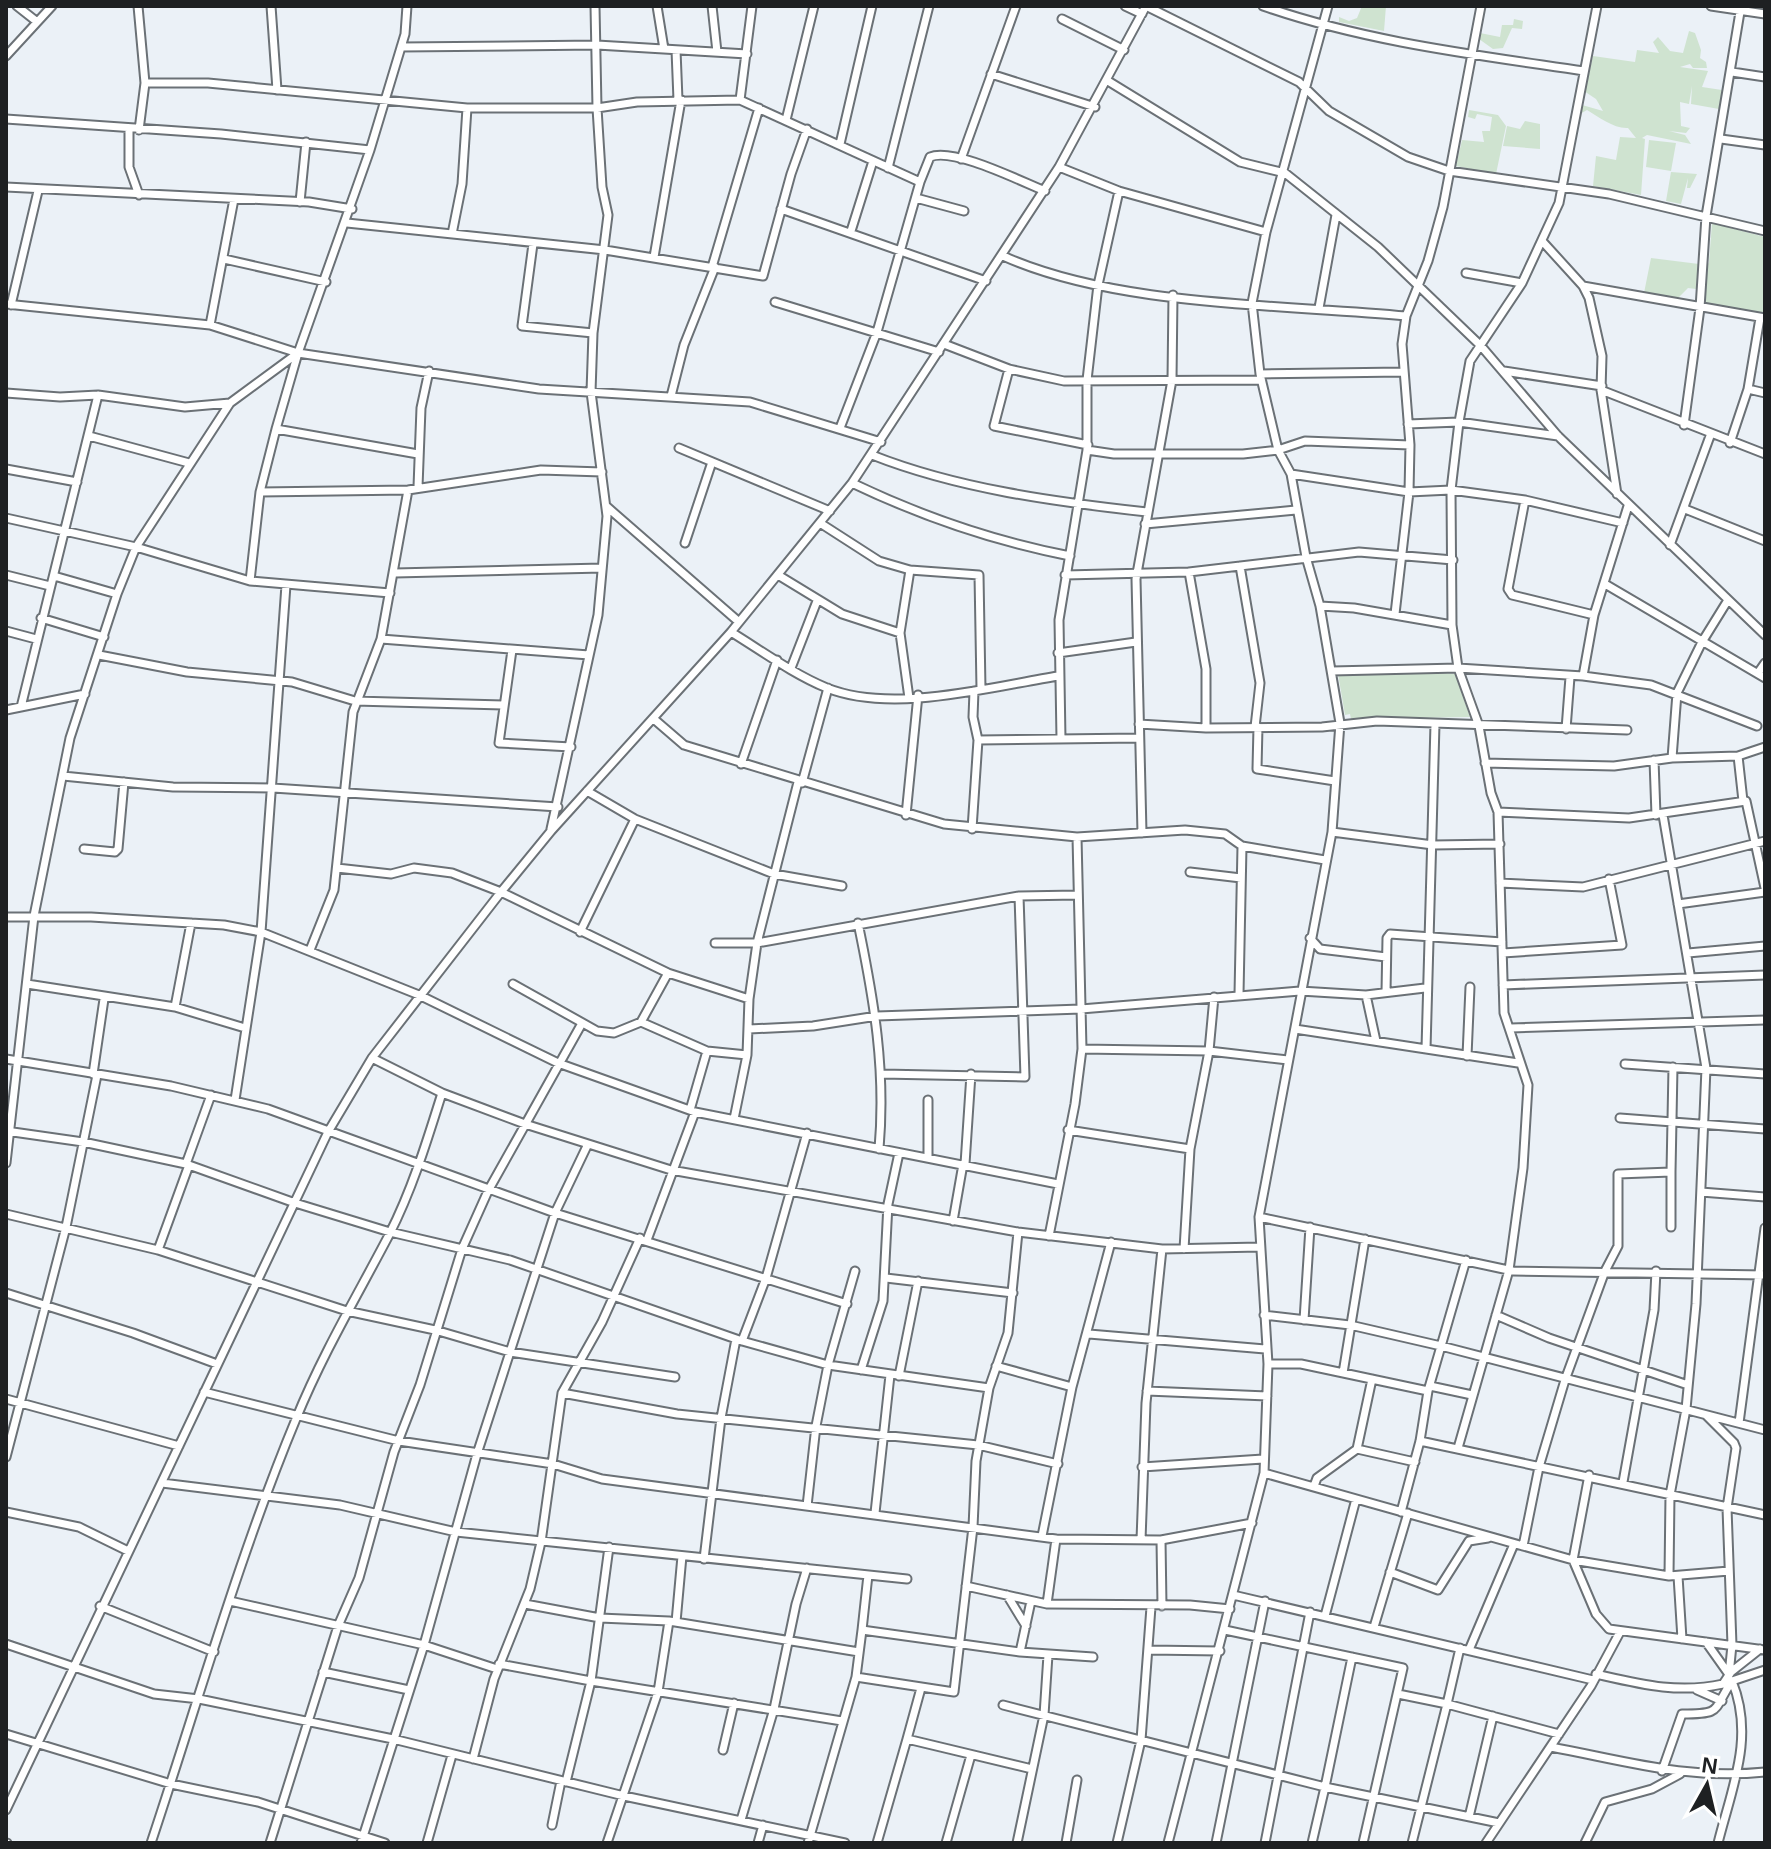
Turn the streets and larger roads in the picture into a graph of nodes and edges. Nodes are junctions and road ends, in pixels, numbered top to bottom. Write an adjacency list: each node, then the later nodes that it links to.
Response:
1 (17, 6): 24 (street)
2 (52, 6): 24 (street)
3 (138, 6): 40 (street)
4 (271, 6): 42 (street)
5 (407, 6): 27 (street)
6 (595, 6): 26 (street)
7 (657, 6): 28 (street)
8 (712, 6): 31 (street)
9 (752, 6): 32 (street)
10 (814, 6): 51 (street)
11 (872, 6): 57 (street)
12 (929, 6): 63 (street)
13 (1016, 6): 37 (street)
14 (1125, 6): 21 (street)
15 (1263, 6): 25 (street)
16 (1328, 6): 25 (street)
17 (1481, 6): 33 (street)
18 (1597, 6): 35 (street)
19 (1711, 6): 20 (street)
20 (1741, 8): 22 (street); 36 (street)
21 (1145, 9): 30 (street); 41 (street)
22 (1765, 14)
23 (1062, 19): 30 (street)
24 (36, 21): 34 (street)
25 (1326, 25): 33 (street); 41 (street)
26 (597, 45): 27 (street); 28 (street); 48 (street)
27 (401, 47): 43 (street)
28 (664, 49): 29 (street)
29 (676, 50): 31 (street); 44 (street)
30 (1124, 50): 39 (street)
31 (717, 52): 32 (street)
32 (747, 54): 45 (street)
33 (1471, 54): 35 (street); 64 (street)
34 (6, 56)
35 (1584, 71): 68 (street)
36 (1732, 72): 38 (street); 55 (street)
37 (991, 74): 46 (street); 60 (street)
38 (1765, 77)
39 (1108, 81): 46 (street); 65 (street)
40 (145, 83): 42 (street); 54 (street)
41 (1305, 89): 64 (street); 65 (street)
42 (277, 90): 43 (street)
43 (384, 99): 47 (street); 59 (street)
44 (679, 100): 45 (street); 48 (street); 91 (street)
45 (740, 100): 49 (street)
46 (1095, 107): 62 (street)
47 (467, 108): 48 (street); 85 (street)
48 (597, 108): 89 (street)
49 (759, 108): 51 (street); 93 (street)
50 (6, 119): 53 (street)
51 (786, 120): 52 (street)
52 (807, 129): 57 (street); 77 (street)
53 (129, 130): 54 (street); 72 (street)
54 (139, 130): 56 (street)
55 (1721, 139): 58 (street); 80 (street)
56 (306, 142): 59 (street); 75 (street)
57 (840, 144): 61 (street)
58 (1765, 145)
59 (370, 150): 76 (street)
60 (961, 159): 66 (street); 70 (street)
61 (873, 161): 63 (street); 82 (street)
62 (1059, 167): 70 (street); 71 (street)
63 (888, 168): 66 (street)
64 (1449, 171): 68 (street); 98 (street)
65 (1285, 173): 79 (street); 84 (street)
66 (920, 182): 73 (street)
67 (6, 187): 69 (street)
68 (1562, 188): 80 (street); 86 (street)
69 (38, 191): 72 (street); 104 (street)
70 (1045, 191): 90 (street)
71 (1119, 191): 84 (street); 99 (street)
72 (139, 195): 74 (street)
73 (916, 198): 78 (street); 88 (street)
74 (234, 199): 75 (street); 92 (street)
75 (300, 202): 76 (street)
76 (352, 209): 81 (street)
77 (781, 209): 82 (street); 93 (street)
78 (964, 211)
79 (1336, 215): 98 (street); 105 (street)
80 (1706, 216): 83 (street); 106 (street)
81 (347, 223): 85 (street); 96 (street)
82 (851, 231): 88 (street)
83 (1765, 231)
84 (1266, 232): 103 (street)
85 (452, 234): 87 (street)
86 (1543, 242): 97 (street); 100 (street)
87 (533, 244): 89 (street); 111 (street)
88 (903, 249): 95 (street); 110 (street)
89 (605, 250): 91 (street); 111 (street)
90 (1003, 256): 95 (street); 99 (street)
91 (654, 257): 93 (street)
92 (224, 259): 96 (street); 109 (street)
93 (713, 267): 128 (street)
94 (1466, 273): 97 (street)
95 (986, 281): 113 (street)
96 (326, 282): 114 (street)
97 (1522, 283): 112 (street)
98 (1418, 284): 107 (street); 112 (street)
99 (1098, 285): 101 (street); 120 (street)
100 (1583, 286): 106 (street); 122 (street)
101 (1173, 295): 103 (street); 121 (street)
102 (775, 302): 110 (street)
103 (1252, 303): 105 (street); 119 (street)
104 (8, 305): 109 (street)
105 (1319, 308): 107 (street)
106 (1700, 308): 108 (street); 132 (street)
107 (1406, 316): 118 (street)
108 (1763, 318): 123 (street)
109 (210, 325): 114 (street)
110 (877, 332): 113 (street); 133 (street)
111 (593, 333): 124 (street)
112 (1481, 346): 117 (street); 130 (street)
113 (942, 348): 115 (street); 138 (street)
114 (298, 353): 116 (street); 129 (street); 134 (street)
115 (1009, 369): 120 (street); 141 (street)
116 (429, 371): 124 (street); 144 (street)
117 (1502, 371): 122 (street); 136 (street)
118 (1403, 372): 119 (street); 131 (street)
119 (1260, 377): 121 (street); 143 (street)
120 (1087, 380): 121 (street); 141 (street)
121 (1172, 380): 145 (street)
122 (1602, 388): 132 (street); 160 (street)
123 (1748, 389): 126 (street); 139 (street)
124 (591, 392): 128 (street); 151 (street)
125 (6, 393): 127 (street)
126 (1765, 393)
127 (98, 395): 129 (street); 135 (street)
128 (671, 396): 133 (street)
129 (230, 403): 149 (street)
130 (1459, 422): 131 (street); 136 (street); 157 (street)
131 (1408, 424): 140 (street)
132 (1684, 425): 137 (street)
133 (840, 428): 138 (street)
134 (276, 429): 144 (street); 158 (street)
135 (89, 436): 149 (street); 153 (street)
136 (1558, 436): 160 (street)
137 (1710, 436): 139 (street); 165 (street)
138 (881, 442): 147 (street)
139 (1730, 443): 146 (street)
140 (1410, 445): 143 (street); 159 (street)
141 (1088, 447): 145 (street); 162 (street)
142 (679, 448): 148 (street)
143 (1278, 450): 145 (street); 152 (street)
144 (418, 454): 155 (street)
145 (1159, 454): 168 (street)
146 (1765, 454)
147 (872, 455): 154 (street); 162 (street)
148 (712, 462): 167 (street); 175 (street)
149 (189, 463): 177 (street)
150 (6, 469): 153 (street)
151 (602, 472): 155 (street); 163 (street)
152 (1291, 474): 159 (street); 166 (street)
153 (77, 482): 173 (street)
154 (852, 483): 167 (street); 179 (street)
155 (418, 487): 156 (street)
156 (408, 490): 158 (street); 186 (street)
157 (1451, 490): 159 (street); 161 (street); 181 (street)
158 (260, 492): 192 (street)
159 (1409, 492): 178 (street)
160 (1618, 496): 164 (street)
161 (1525, 500): 171 (street); 202 (street)
162 (1080, 505): 168 (street); 179 (street)
163 (606, 506): 183 (street); 204 (street)
164 (1628, 506): 171 (street); 176 (street)
165 (1685, 509): 174 (street); 176 (street)
166 (1296, 510): 172 (street); 180 (street)
167 (830, 511): 170 (street)
168 (1147, 512): 172 (street)
169 (6, 518): 173 (street)
170 (820, 523): 184 (street); 188 (street)
171 (1623, 523): 193 (street)
172 (1145, 524): 190 (street)
173 (66, 531): 177 (street); 191 (street)
174 (1765, 541)
175 (685, 543)
176 (1670, 545): 198 (street)
177 (136, 547): 192 (street); 197 (street)
178 (1403, 555): 180 (street); 181 (street); 201 (street)
179 (1070, 556): 189 (street)
180 (1306, 557): 182 (street); 200 (street)
181 (1453, 560): 205 (street)
182 (1240, 566): 185 (street); 245 (street)
183 (602, 568): 186 (street); 218 (street)
184 (910, 570): 208 (street); 230 (street)
185 (1189, 572): 190 (street); 246 (street)
186 (395, 573): 196 (street)
187 (6, 575): 195 (street)
188 (778, 575): 199 (street); 204 (street)
189 (1065, 575): 190 (street); 216 (street)
190 (1137, 575): 213 (street)
191 (54, 576): 195 (street); 197 (street)
192 (250, 581): 194 (street)
193 (1605, 584): 202 (street); 214 (street)
194 (286, 585): 196 (street); 228 (street)
195 (50, 586): 203 (street)
196 (390, 593): 212 (street)
197 (117, 594): 210 (street)
198 (1728, 600): 209 (street); 214 (street)
199 (817, 601): 208 (street); 221 (street)
200 (1320, 606): 201 (street); 223 (street)
201 (1395, 614): 205 (street)
202 (1594, 615): 225 (street)
203 (41, 618): 210 (street); 211 (street)
204 (739, 622): 207 (street)
205 (1452, 625): 222 (street)
206 (6, 631): 211 (street)
207 (731, 632): 219 (street); 239 (street)
208 (900, 633): 234 (street)
209 (1765, 635)
210 (104, 637): 217 (street)
211 (36, 639): 237 (street)
212 (381, 639): 215 (street); 235 (street)
213 (1136, 642): 216 (street); 241 (street)
214 (1702, 642): 226 (street); 231 (street)
215 (512, 650): 218 (street); 236 (street)
216 (1058, 653): 224 (street)
217 (99, 655): 228 (street); 232 (street)
218 (589, 655): 252 (street)
219 (777, 660): 221 (street); 258 (street)
220 (1765, 663): 226 (street)
221 (791, 668): 229 (street)
222 (1458, 668): 223 (street); 227 (street); 243 (street)
223 (1332, 671): 240 (street)
224 (1058, 676): 230 (street); 250 (street)
225 (1583, 676): 227 (street); 231 (street)
226 (1762, 676)
227 (1570, 677): 247 (street)
228 (278, 681): 235 (street); 263 (street)
229 (828, 688): 234 (street); 262 (street)
230 (977, 690): 233 (street); 251 (street)
231 (1677, 693): 244 (street); 255 (street)
232 (85, 694): 237 (street); 259 (street)
233 (918, 695): 234 (street); 269 (street)
234 (909, 698)
235 (355, 701): 236 (street); 265 (street)
236 (503, 705): 252 (street)
237 (21, 707): 238 (street)
238 (6, 710)
239 (655, 720): 258 (street); 264 (street)
240 (1340, 723): 242 (street); 245 (street); 260 (street)
241 (1139, 724): 246 (street); 249 (street)
242 (1435, 724): 243 (street); 279 (street)
243 (1479, 726): 247 (street); 257 (street)
244 (1757, 726)
245 (1256, 727): 246 (street); 260 (street)
246 (1206, 728)
247 (1566, 729): 248 (street)
248 (1627, 730)
249 (1139, 738): 250 (street); 275 (street)
250 (1061, 739): 251 (street)
251 (978, 740): 272 (street)
252 (571, 747): 267 (street)
253 (1765, 747): 254 (street)
254 (1738, 756): 255 (street); 266 (street)
255 (1672, 758): 256 (street)
256 (1654, 760): 257 (street); 270 (street)
257 (1485, 763): 268 (street)
258 (741, 764): 262 (street)
259 (63, 776): 261 (street); 296 (street)
260 (1335, 781): 274 (street)
261 (124, 782): 263 (street); 281 (street)
262 (800, 783): 269 (street); 286 (street)
263 (273, 788): 265 (street); 300 (street)
264 (587, 791): 271 (street); 273 (street)
265 (343, 795): 267 (street); 284 (street)
266 (1743, 801): 270 (street); 277 (street)
267 (558, 807): 273 (street)
268 (1498, 812): 270 (street); 278 (street)
269 (906, 815): 272 (street)
270 (1660, 815): 283 (street)
271 (635, 819): 286 (street); 301 (street)
272 (972, 829): 276 (street)
273 (551, 831): 292 (street)
274 (1332, 832): 279 (street); 282 (street)
275 (1142, 833): 276 (street); 280 (street)
276 (1077, 837): 293 (street)
277 (1760, 842): 283 (street); 291 (street)
278 (1500, 844): 279 (street); 289 (street)
279 (1433, 845): 303 (street)
280 (1242, 846): 282 (street); 287 (street)
281 (84, 849)
282 (1325, 860): 302 (street)
283 (1670, 864): 288 (street); 295 (street)
284 (337, 868): 292 (street); 308 (street)
285 (1190, 872): 287 (street)
286 (774, 874): 290 (street); 306 (street)
287 (1241, 878): 322 (street)
288 (1609, 879): 289 (street); 309 (street)
289 (1500, 883): 304 (street)
290 (842, 886)
291 (1765, 890): 295 (street)
292 (501, 892): 301 (street); 323 (street)
293 (1077, 895): 294 (street); 329 (street)
294 (1019, 896): 299 (street); 330 (street)
295 (1678, 904): 310 (street)
296 (34, 916): 297 (street); 298 (street); 315 (street)
297 (6, 917)
298 (191, 923): 300 (street); 328 (street)
299 (858, 923): 306 (street); 331 (street)
300 (261, 932): 308 (street); 336 (street)
301 (580, 932): 312 (street)
302 (1310, 938): 311 (street); 320 (street)
303 (1428, 939): 304 (street); 311 (street); 319 (street)
304 (1502, 942): 309 (street)
305 (715, 943): 306 (street)
306 (757, 943): 327 (street)
307 (1765, 946): 310 (street)
308 (310, 950): 323 (street)
309 (1503, 953): 317 (street)
310 (1688, 953): 313 (street)
311 (1386, 957): 321 (street)
312 (668, 973): 327 (street); 334 (street)
313 (1692, 975): 314 (street); 317 (street); 332 (street)
314 (1765, 975)
315 (27, 984): 326 (street); 349 (street)
316 (513, 984): 335 (street)
317 (1503, 985): 337 (street)
318 (1470, 987): 346 (street)
319 (1425, 988): 321 (street); 342 (street)
320 (1300, 991): 322 (street); 324 (street); 339 (street)
321 (1386, 992): 324 (street)
322 (1239, 994): 325 (street)
323 (419, 995): 347 (street); 351 (street)
324 (1366, 995): 340 (street)
325 (1214, 997): 329 (street); 344 (street)
326 (104, 999): 328 (street); 359 (street)
327 (749, 999): 338 (street)
328 (175, 1007): 336 (street)
329 (1081, 1009): 330 (street); 341 (street)
330 (1025, 1012): 331 (street); 357 (street)
331 (877, 1016): 338 (street); 356 (street)
332 (1700, 1020): 333 (street); 337 (street); 355 (street)
333 (1765, 1020)
334 (641, 1022): 335 (street); 343 (street)
335 (581, 1025): 351 (street)
336 (245, 1028): 362 (street)
337 (1511, 1028): 352 (street)
338 (749, 1029): 345 (street)
339 (1295, 1029): 340 (street); 350 (street)
340 (1376, 1041): 342 (street)
341 (1082, 1049): 344 (street); 371 (street)
342 (1426, 1049): 346 (street)
343 (707, 1051): 345 (street); 364 (street)
344 (1209, 1051): 350 (street); 378 (street)
345 (747, 1055): 366 (street)
346 (1467, 1056): 352 (street)
347 (372, 1058): 360 (street); 373 (street)
348 (6, 1059): 349 (street)
349 (16, 1060): 359 (street); 372 (street)
350 (1288, 1060): 396 (street)
351 (558, 1063): 364 (street); 369 (street)
352 (1518, 1063): 415 (street)
353 (1625, 1064): 354 (street)
354 (1673, 1067): 355 (street); 367 (street)
355 (1706, 1068): 358 (street); 368 (street)
356 (882, 1074): 357 (street); 377 (street)
357 (971, 1074): 384 (street)
358 (1765, 1074)
359 (95, 1075): 361 (street); 375 (street)
360 (442, 1093): 369 (street); 381 (street)
361 (211, 1095): 362 (street); 383 (street)
362 (235, 1100): 373 (street)
363 (928, 1100): 380 (street)
364 (692, 1111): 366 (street); 385 (street)
365 (1620, 1118): 367 (street)
366 (734, 1119): 374 (street)
367 (1672, 1121): 368 (street); 386 (street)
368 (1706, 1123): 370 (street); 390 (street)
369 (525, 1124): 376 (street); 389 (street)
370 (1765, 1129)
371 (1068, 1130): 378 (street); 387 (street)
372 (7, 1131): 375 (street); 382 (street)
373 (328, 1132): 381 (street); 392 (street)
374 (807, 1133): 377 (street); 388 (street)
375 (83, 1142): 383 (street); 398 (street)
376 (587, 1146): 385 (street); 394 (street)
377 (879, 1149): 379 (street)
378 (1190, 1149): 411 (street)
379 (899, 1153): 380 (street); 393 (street)
380 (928, 1158): 384 (street)
381 (420, 1162): 389 (street); 402 (street)
382 (6, 1163)
383 (188, 1164): 392 (street); 412 (street)
384 (964, 1164): 387 (street); 397 (street)
385 (671, 1170): 388 (street); 405 (street)
386 (1671, 1172): 400 (street); 417 (street)
387 (1058, 1184): 404 (street)
388 (793, 1190): 393 (street); 421 (street)
389 (488, 1191): 394 (street); 409 (street)
390 (1701, 1192): 391 (street); 419 (street)
391 (1765, 1197)
392 (295, 1203): 402 (street); 423 (street)
393 (888, 1210): 397 (street); 422 (street)
394 (555, 1213): 405 (street); 414 (street)
395 (6, 1214): 398 (street)
396 (1259, 1217): 399 (street); 408 (street)
397 (953, 1221): 403 (street)
398 (66, 1227): 412 (street); 429 (street)
399 (1310, 1227): 406 (street); 433 (street)
400 (1671, 1227)
401 (1765, 1228): 420 (street)
402 (390, 1232): 409 (street); 430 (street)
403 (1018, 1232): 404 (street); 426 (street)
404 (1049, 1236): 407 (street)
405 (643, 1239): 421 (street); 427 (street)
406 (1365, 1239): 413 (street); 434 (street)
407 (1111, 1242): 410 (street); 436 (street)
408 (1260, 1247): 411 (street); 431 (street)
409 (462, 1249): 414 (street); 435 (street)
410 (1162, 1249): 411 (street); 438 (street)
411 (1184, 1249)
412 (158, 1250): 423 (street)
413 (1466, 1260): 415 (street); 439 (street)
414 (538, 1270): 427 (street); 442 (street)
415 (1509, 1270): 417 (street); 432 (street)
416 (855, 1271): 428 (street)
417 (1605, 1271): 418 (street); 440 (street)
418 (1656, 1271): 419 (street); 450 (street)
419 (1697, 1275): 420 (street); 457 (street)
420 (1761, 1275): 473 (street)
421 (766, 1278): 428 (street); 437 (street)
422 (886, 1278): 424 (street); 449 (street)
423 (257, 1280): 430 (street); 444 (street)
424 (918, 1281): 426 (street); 453 (street)
425 (6, 1293): 429 (street)
426 (1013, 1293): 448 (street)
427 (613, 1298): 437 (street); 445 (street)
428 (847, 1304): 447 (street)
429 (45, 1305): 444 (street); 468 (street)
430 (347, 1311): 435 (street); 471 (street)
431 (1264, 1315): 433 (street); 441 (street)
432 (1496, 1315): 440 (street); 443 (street)
433 (1304, 1320): 434 (street)
434 (1350, 1325): 439 (street); 451 (street)
435 (435, 1330): 442 (street); 477 (street)
436 (1089, 1334): 438 (street); 458 (street)
437 (739, 1340): 447 (street); 472 (street)
438 (1154, 1341): 441 (street); 461 (street)
439 (1441, 1346): 443 (street); 460 (street)
440 (1577, 1347): 450 (street); 456 (street)
441 (1265, 1349): 446 (street)
442 (510, 1352): 445 (street); 483 (street)
443 (1484, 1358): 456 (street); 464 (street)
444 (217, 1364): 462 (street)
445 (577, 1364): 454 (street); 463 (street)
446 (1268, 1364): 451 (street); 465 (street)
447 (828, 1365): 449 (street); 474 (street)
448 (996, 1366): 458 (street); 459 (street)
449 (861, 1370): 452 (street)
450 (1644, 1372): 457 (street); 466 (street)
451 (1343, 1373): 455 (street)
452 (890, 1375): 453 (street); 476 (street)
453 (899, 1376): 459 (street)
454 (675, 1377)
455 (1372, 1379): 460 (street); 482 (street)
456 (1565, 1380): 466 (street); 490 (street)
457 (1688, 1385): 469 (street)
458 (1072, 1387): 488 (street)
459 (989, 1388): 479 (street)
460 (1429, 1388): 464 (street); 478 (street)
461 (1147, 1391): 465 (street); 489 (street)
462 (204, 1392): 471 (street); 480 (street)
463 (562, 1393): 472 (street); 487 (street)
464 (1472, 1395): 481 (street)
465 (1267, 1396): 485 (street)
466 (1640, 1397): 469 (street); 493 (street)
467 (6, 1399): 468 (street)
468 (22, 1403): 480 (street); 484 (street)
469 (1686, 1409): 470 (street); 497 (street)
470 (1705, 1414): 473 (street); 501 (street)
471 (297, 1417): 477 (street); 498 (street)
472 (721, 1418): 474 (street); 496 (street)
473 (1739, 1423): 475 (street)
474 (816, 1426): 476 (street); 500 (street)
475 (1765, 1430)
476 (883, 1433): 479 (street); 504 (street)
477 (399, 1441): 483 (street); 505 (street)
478 (1420, 1441): 481 (street); 486 (street)
479 (978, 1445): 488 (street); 508 (street)
480 (179, 1446): 494 (street)
481 (1458, 1448): 490 (street)
482 (1357, 1449): 486 (street); 495 (street)
483 (477, 1454): 487 (street); 509 (street)
484 (6, 1457)
485 (1263, 1459): 489 (street); 491 (street)
486 (1415, 1462): 503 (street)
487 (553, 1464): 496 (street); 515 (street)
488 (1058, 1464): 510 (street)
489 (1142, 1467): 513 (street)
490 (1539, 1467): 492 (street); 516 (street)
491 (1264, 1473): 495 (street); 507 (street)
492 (1589, 1475): 493 (street); 521 (street)
493 (1623, 1482): 497 (street)
494 (162, 1483): 498 (street); 518 (street)
495 (1314, 1486): 499 (street)
496 (712, 1494): 500 (street); 520 (street)
497 (1670, 1495): 501 (street); 526 (street)
498 (266, 1497): 505 (street); 531 (street)
499 (1356, 1499): 503 (street); 541 (street)
500 (807, 1506): 504 (street)
501 (1727, 1508): 506 (street); 523 (street)
502 (6, 1512): 518 (street)
503 (1404, 1512): 511 (street); 524 (street)
504 (875, 1513): 508 (street)
505 (377, 1514): 509 (street); 544 (street)
506 (1765, 1515)
507 (1252, 1523): 514 (street); 530 (street)
508 (973, 1527): 510 (street); 528 (street)
509 (456, 1532): 515 (street); 556 (street)
510 (1042, 1536): 512 (street)
511 (1490, 1538): 516 (street); 524 (street)
512 (1056, 1539): 513 (street); 535 (street)
513 (1141, 1540): 514 (street)
514 (1161, 1540): 537 (street)
515 (541, 1542): 517 (street); 534 (street)
516 (1518, 1545): 521 (street); 561 (street)
517 (609, 1547): 519 (street); 542 (street)
518 (128, 1551): 536 (street)
519 (682, 1556): 520 (street); 543 (street)
520 (704, 1559): 522 (street)
521 (1573, 1560): 526 (street); 549 (street)
522 (807, 1568): 525 (street); 551 (street)
523 (1729, 1571): 526 (street); 557 (street)
524 (1390, 1572): 546 (street)
525 (868, 1575): 527 (street); 547 (street)
526 (1674, 1576): 552 (street)
527 (907, 1579)
528 (966, 1586): 529 (street); 553 (street)
529 (1007, 1595): 532 (street); 545 (street)
530 (1233, 1595): 533 (street); 539 (street)
531 (230, 1601): 544 (street); 564 (street)
532 (1031, 1601): 535 (street); 545 (street)
533 (1265, 1601): 540 (street); 550 (street)
534 (525, 1604): 542 (street); 571 (street)
535 (1047, 1604): 538 (street)
536 (100, 1606): 564 (street); 570 (street)
537 (1162, 1606): 538 (street); 539 (street)
538 (1151, 1607): 560 (street)
539 (1230, 1609): 548 (street)
540 (1310, 1612): 541 (street); 558 (street)
541 (1325, 1616): 546 (street)
542 (600, 1618): 543 (street); 577 (street)
543 (673, 1622): 551 (street); 581 (street)
544 (338, 1626): 556 (street); 573 (street)
545 (1026, 1626): 566 (street)
546 (1374, 1627): 559 (street)
547 (862, 1630): 553 (street); 565 (street)
548 (1225, 1630): 550 (street); 563 (street)
549 (1620, 1632): 552 (street); 575 (street)
550 (1257, 1636): 558 (street); 605 (street)
551 (788, 1639): 565 (street); 588 (street)
552 (1682, 1639): 554 (street)
553 (959, 1642): 566 (street); 578 (street)
554 (1706, 1642): 557 (street); 576 (street)
555 (6, 1644): 570 (street)
556 (424, 1645): 571 (street); 579 (street)
557 (1732, 1645): 562 (street); 576 (street)
558 (1304, 1646): 569 (street); 610 (street)
559 (1460, 1648): 561 (street); 586 (street)
560 (1149, 1650): 563 (street); 597 (street)
561 (1469, 1650): 575 (street)
562 (1762, 1650): 576 (street)
563 (1220, 1651): 601 (street)
564 (214, 1652): 583 (street)
565 (859, 1652): 574 (street)
566 (1020, 1652): 567 (street)
567 (1048, 1655): 568 (street); 589 (street)
568 (1093, 1657)
569 (1352, 1657): 582 (street); 615 (street)
570 (74, 1664): 583 (street); 598 (street)
571 (498, 1666): 577 (street); 604 (street)
572 (1765, 1670): 576 (street)
573 (323, 1672): 579 (street); 591 (street)
574 (856, 1677): 578 (street); 592 (street)
575 (1595, 1677): 580 (street); 594 (street)
576 (1728, 1680): 580 (street); 584 (street); 611 (street)
577 (591, 1681): 581 (street); 613 (street)
578 (921, 1688): 596 (street)
579 (409, 1690): 595 (street)
580 (1697, 1690): 584 (street)
581 (658, 1692): 585 (street); 616 (street)
582 (1398, 1694): 586 (street); 617 (street)
583 (199, 1699): 591 (street); 614 (street)
584 (1722, 1701): 607 (street)
585 (734, 1703): 588 (street); 600 (street)
586 (1447, 1704): 590 (street); 619 (street)
587 (1003, 1705): 589 (street)
588 (774, 1709): 592 (street); 622 (street)
589 (1044, 1715): 597 (street); 606 (street)
590 (1493, 1716): 594 (street); 621 (street)
591 (307, 1721): 595 (street); 618 (street)
592 (842, 1721): 627 (street)
593 (6, 1734): 598 (street)
594 (1559, 1734): 599 (street)
595 (393, 1739): 602 (street); 626 (street)
596 (907, 1739): 603 (street); 635 (street)
597 (1141, 1740): 601 (street); 639 (street)
598 (38, 1744): 614 (street); 620 (street)
599 (1551, 1747): 607 (street); 623 (street)
600 (723, 1750)
601 (1191, 1751): 605 (street); 640 (street)
602 (452, 1755): 604 (street); 631 (street)
603 (971, 1755): 606 (street); 636 (street)
604 (473, 1759): 613 (street)
605 (1231, 1762): 610 (street); 641 (street)
606 (1032, 1769): 637 (street)
607 (1662, 1771): 609 (street)
608 (1765, 1772): 611 (street)
609 (1681, 1773): 611 (street); 647 (street)
610 (1278, 1774): 615 (street); 642 (street)
611 (1736, 1774): 648 (street)
612 (1077, 1780): 638 (street)
613 (563, 1782): 616 (street); 624 (street)
614 (171, 1784): 618 (street); 628 (street)
615 (1325, 1787): 617 (street); 643 (street)
616 (624, 1796): 622 (street); 632 (street)
617 (1374, 1798): 619 (street); 644 (street)
618 (280, 1808): 626 (street); 629 (street)
619 (1421, 1808): 621 (street); 645 (street)
620 (6, 1810)
621 (1469, 1817): 623 (street)
622 (741, 1820): 625 (street)
623 (1499, 1823): 646 (street)
624 (552, 1825)
625 (763, 1825): 627 (street); 633 (street)
626 (362, 1839): 630 (street)
627 (810, 1839): 634 (street)
628 (151, 1843)
629 (270, 1843)
630 (385, 1843)
631 (427, 1843)
632 (607, 1843)
633 (758, 1843)
634 (845, 1843)
635 (877, 1843)
636 (946, 1843)
637 (1017, 1843)
638 (1066, 1843)
639 (1117, 1843)
640 (1168, 1843)
641 (1216, 1843)
642 (1265, 1843)
643 (1312, 1843)
644 (1363, 1843)
645 (1412, 1843)
646 (1486, 1843)
647 (1585, 1843)
648 (1718, 1843)

